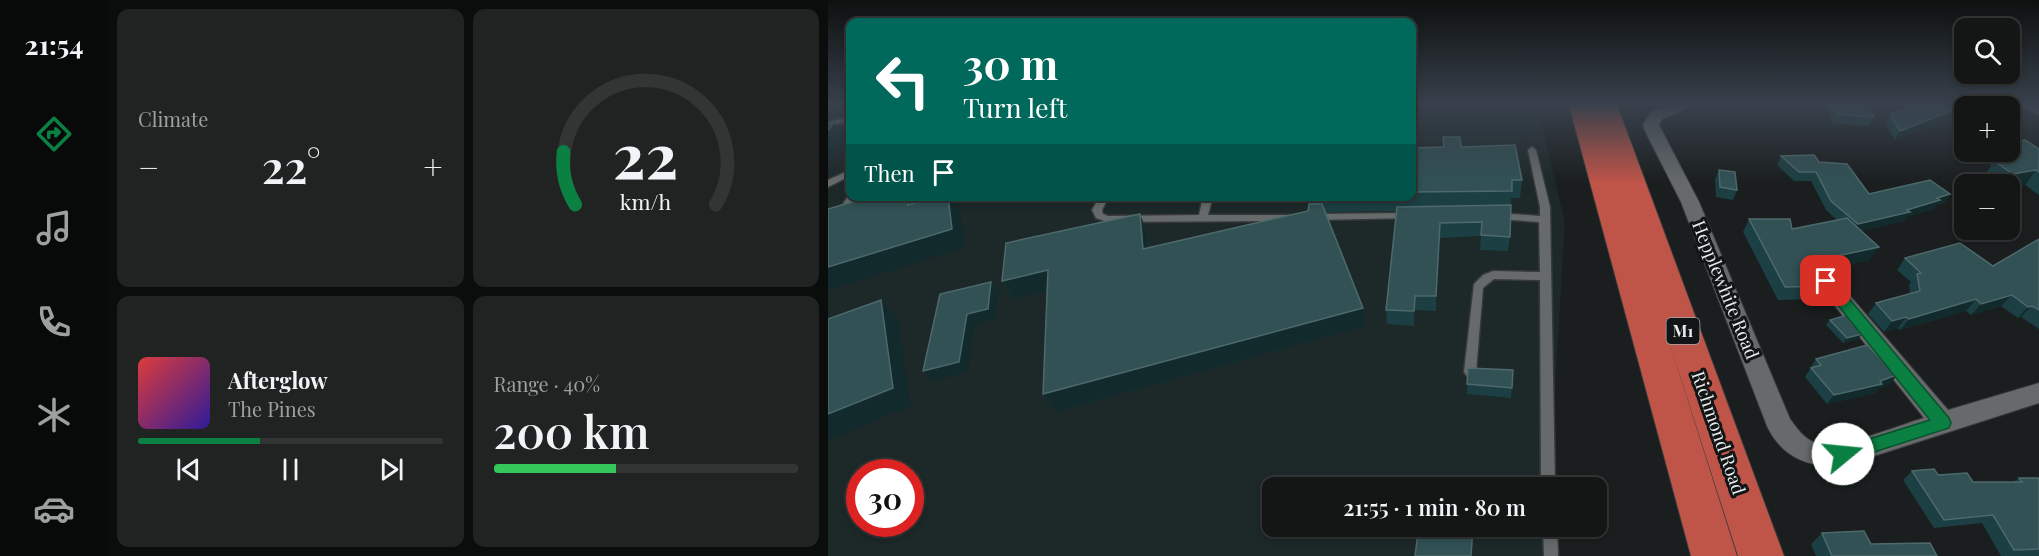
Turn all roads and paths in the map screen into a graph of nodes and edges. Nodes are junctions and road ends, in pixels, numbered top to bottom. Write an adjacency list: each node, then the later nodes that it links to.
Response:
1 (1589, 131): 23 (highway, Richmond Road / M1)
2 (1614, 131): 24 (highway, Richmond Road / M1)
3 (1653, 131): 19 (street, Hepplewhite Road)
4 (1532, 150): 13 (lane)
5 (846, 175): 6 (lane)
6 (828, 184)
7 (850, 201): 14 (lane)
8 (1102, 201): 12 (lane)
9 (1207, 201): 12 (lane)
10 (1422, 216): 12 (lane)
11 (1491, 216): 13 (lane)
12 (1203, 218)
13 (1544, 219): 15 (lane)
14 (828, 225)
15 (1544, 276): 17 (lane); 20 (lane)
16 (1826, 281): 19 (street)
17 (1470, 372)
18 (2039, 393): 19 (street)
19 (1943, 423)
20 (1548, 477)
21 (1550, 537): 22 (lane)
22 (1551, 556)
23 (1714, 556)
24 (1761, 556)

